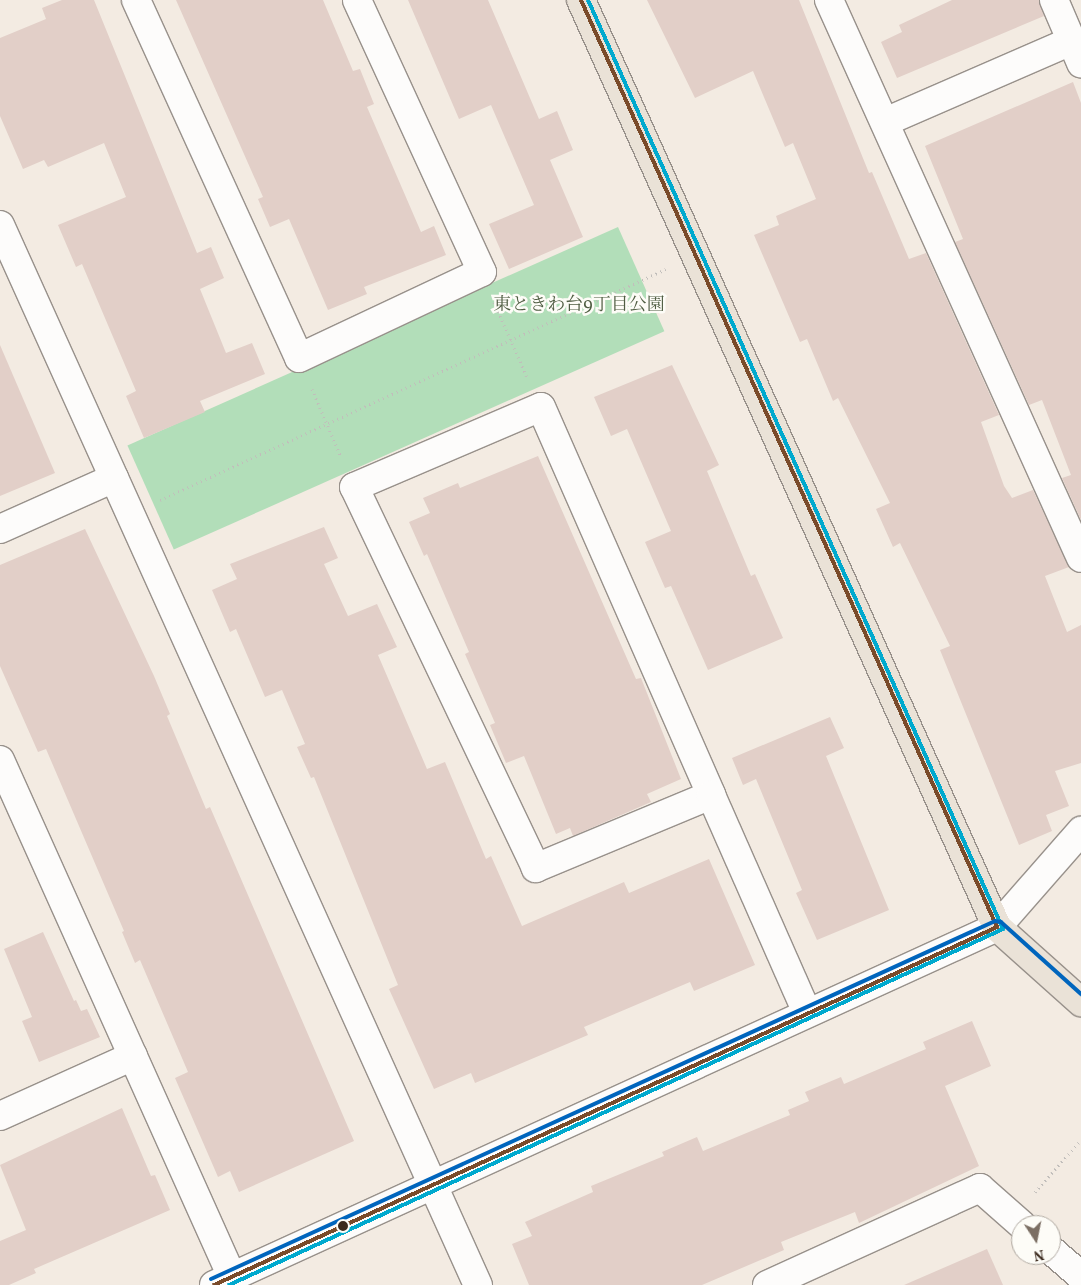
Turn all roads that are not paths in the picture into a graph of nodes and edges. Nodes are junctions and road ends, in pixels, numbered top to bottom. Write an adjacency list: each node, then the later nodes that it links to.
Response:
1 (136, 0): 2 (street)
2 (357, 0)
3 (581, 0): 15 (main road)
4 (829, 0): 7 (street)
5 (1054, 0): 6 (street)
6 (1076, 52): 7 (street)
7 (885, 122): 11 (street)
8 (0, 225): 9 (street)
9 (114, 478): 10 (street); 20 (street)
10 (0, 529)
11 (1081, 558)
12 (0, 760): 18 (street)
13 (711, 795): 13 (street); 17 (street)
14 (1081, 831): 15 (street)
15 (996, 927): 16 (main road); 17 (street)
16 (1081, 1002)
17 (807, 1013): 20 (street)
18 (133, 1056): 19 (street); 24 (street)
19 (0, 1116)
20 (433, 1185): 24 (street); 25 (street)
21 (1011, 1215): 26 (street)
22 (1061, 1259): 23 (street)
23 (1081, 1276)
24 (223, 1281)
25 (478, 1285)
26 (767, 1285)

